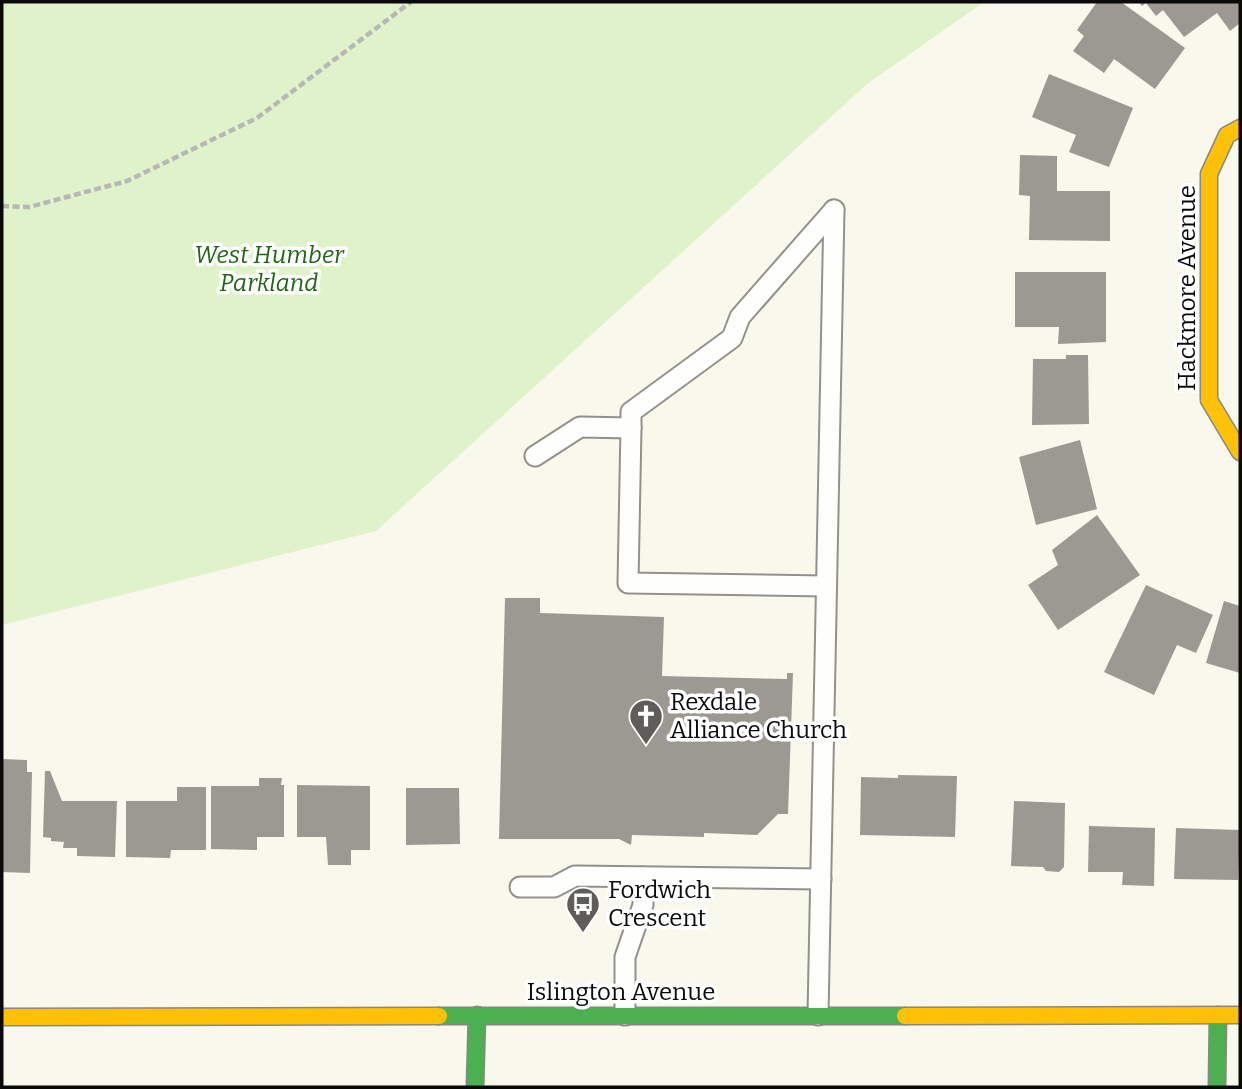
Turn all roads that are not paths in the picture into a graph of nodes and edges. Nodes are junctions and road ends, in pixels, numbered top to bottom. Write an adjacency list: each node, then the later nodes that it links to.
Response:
1 (1240, 128): 3 (main road, Hackmore Avenue)
2 (631, 428): 4 (lane); 5 (lane); 5 (lane)
3 (1240, 452)
4 (535, 456)
5 (826, 586): 7 (lane)
6 (643, 877): 7 (lane); 8 (lane); 10 (lane)
7 (821, 879): 11 (lane)
8 (520, 887)
9 (477, 1015): 10 (main road, Islington Avenue); 14 (main road, Islington Avenue); 15 (main road)
10 (625, 1015): 11 (main road, Islington Avenue)
11 (818, 1015): 12 (main road, Islington Avenue)
12 (1218, 1015): 13 (main road, Islington Avenue); 16 (main road)
13 (1240, 1015)
14 (2, 1017)
15 (475, 1087)
16 (1217, 1087)

